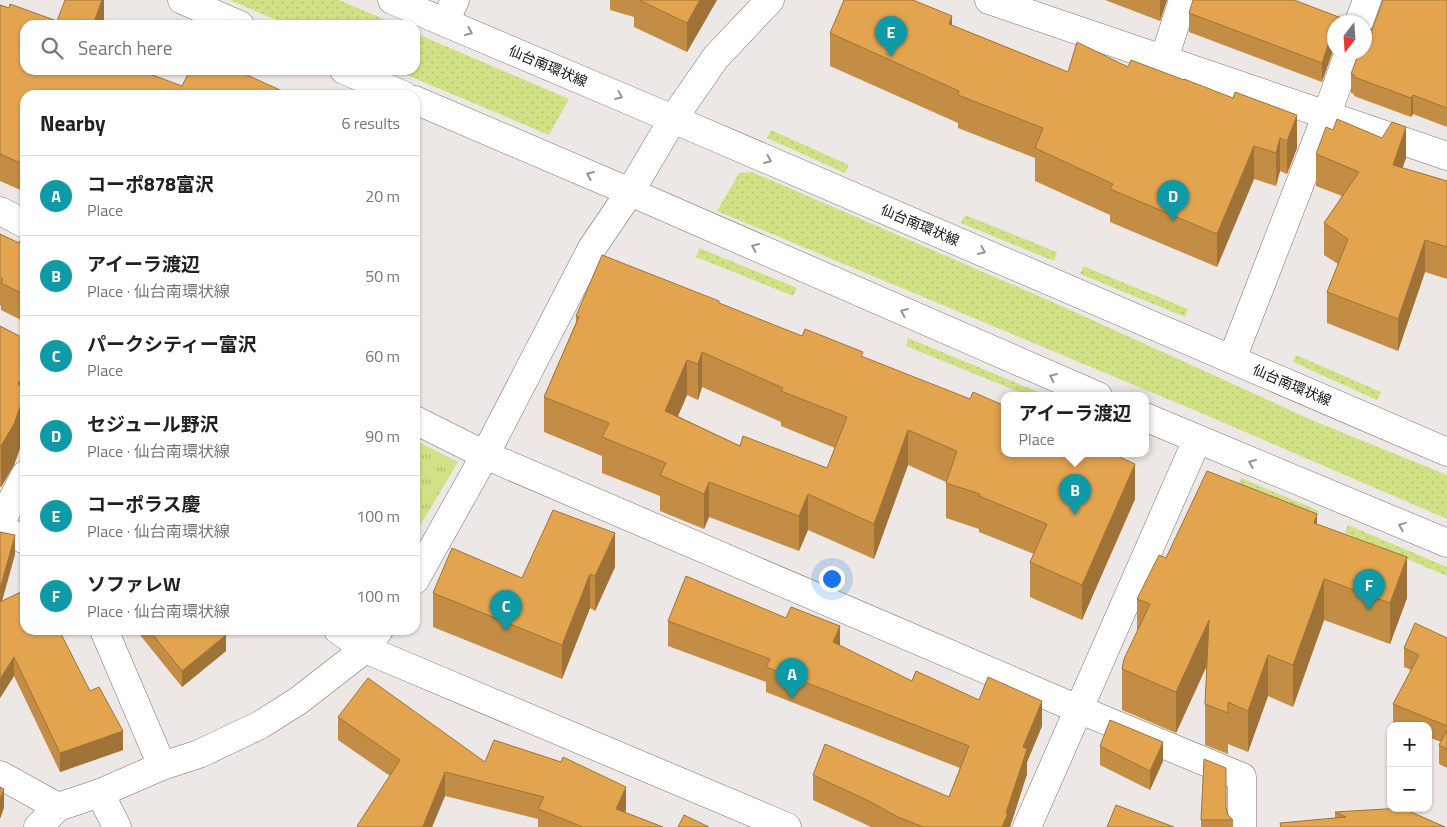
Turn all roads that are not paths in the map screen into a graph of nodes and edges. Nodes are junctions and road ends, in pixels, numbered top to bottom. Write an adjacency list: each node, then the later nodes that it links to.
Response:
1 (182, 0): 9 (street)
2 (392, 0): 7 (street, 仙台南環状線)
3 (770, 0): 16 (street)
4 (1183, 0): 10 (street)
5 (1367, 0): 8 (street)
6 (999, 2): 10 (street)
7 (450, 11): 16 (street, 仙台南環状線, one-way to 16)
8 (1362, 15)
9 (228, 20)
10 (1164, 59): 15 (street)
11 (1346, 60): 15 (street)
12 (356, 75): 13 (street)
13 (391, 90)
14 (420, 102): 18 (street, one-way to 14)
15 (1327, 114): 17 (street); 21 (street)
16 (673, 118): 18 (street); 21 (street, 仙台南環状線, one-way to 21)
17 (1447, 156)
18 (630, 192): 22 (street, one-way to 18); 27 (street)
19 (0, 211): 20 (street)
20 (20, 221)
21 (1232, 359): 26 (street, 仙台南環状線)
22 (1089, 392)
23 (1149, 419): 25 (street)
24 (420, 422): 27 (street)
25 (1197, 440): 31 (street, one-way to 25); 36 (street)
26 (1447, 452)
27 (485, 455): 32 (street); 36 (street)
28 (20, 485): 29 (street)
29 (0, 526): 30 (street)
30 (20, 537)
31 (1447, 544)
32 (420, 571)
33 (106, 635): 37 (street)
34 (355, 635): 35 (street)
35 (372, 640): 37 (street); 43 (street)
36 (1078, 709): 44 (street); 45 (street)
37 (162, 766): 39 (street)
38 (0, 775): 40 (street)
39 (100, 793): 40 (street); 42 (street)
40 (58, 807): 41 (street)
41 (38, 827)
42 (117, 827)
43 (787, 827)
44 (1026, 827)
45 (1242, 827)

